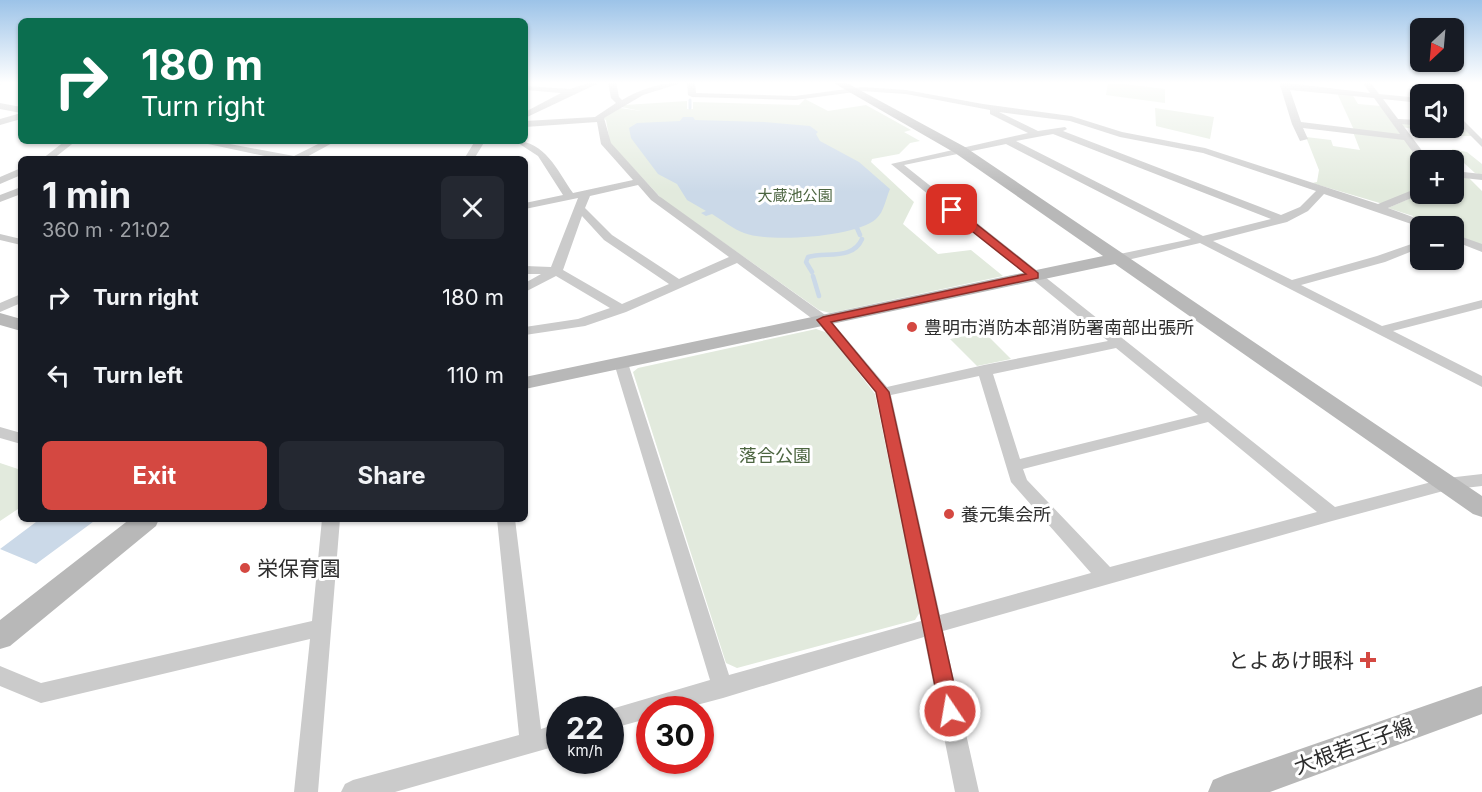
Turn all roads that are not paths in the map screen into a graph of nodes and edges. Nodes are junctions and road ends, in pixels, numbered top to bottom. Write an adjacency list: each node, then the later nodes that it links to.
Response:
1 (601, 119): 9 (street); 32 (street)
2 (904, 119): 24 (street)
3 (1006, 119): 15 (street)
4 (1060, 119): 7 (street)
5 (1294, 119): 10 (street)
6 (1394, 121): 8 (street); 16 (street)
7 (1080, 122): 14 (street); 34 (street)
8 (1410, 122)
9 (528, 124)
10 (1296, 124): 16 (street); 17 (street)
11 (1464, 125): 13 (street)
12 (1464, 128): 13 (street)
13 (1467, 128): 23 (street)
14 (1054, 131): 15 (street); 43 (street)
15 (1036, 134): 18 (street)
16 (1405, 137): 25 (street)
17 (1303, 139)
18 (1008, 141): 24 (street); 46 (street)
19 (67, 144): 26 (street)
20 (215, 144): 27 (street)
21 (324, 144): 28 (street)
22 (525, 144): 38 (street)
23 (1482, 144)
24 (960, 150): 52 (street); 55 (street)
25 (1416, 150)
26 (51, 156)
27 (279, 156)
28 (301, 156)
29 (18, 172): 33 (street)
30 (1464, 175): 31 (street)
31 (1482, 177)
32 (639, 182): 36 (street); 51 (street)
33 (18, 184)
34 (1322, 190): 41 (street); 43 (street)
35 (18, 191): 39 (street)
36 (585, 194): 38 (street); 42 (street)
37 (1410, 194): 41 (street)
38 (570, 197): 40 (street)
39 (0, 199)
40 (528, 205)
41 (1378, 208): 44 (street)
42 (580, 209): 54 (street); 56 (street)
43 (1283, 220): 46 (street)
44 (1410, 220)
45 (0, 237): 47 (street)
46 (1207, 240): 52 (street); 57 (street)
47 (18, 241)
48 (1464, 241): 50 (street)
49 (1410, 248): 57 (street)
50 (1482, 248)
51 (738, 258): 56 (street); 64 (street)
52 (1119, 258): 55 (street); 79 (street)
53 (528, 270): 54 (street)
54 (556, 271): 58 (street); 62 (street)
55 (1034, 276): 64 (street); 68 (street)
56 (677, 284): 62 (street)
57 (1292, 284): 66 (street)
58 (528, 286)
59 (18, 299): 61 (street)
60 (1482, 304): 66 (street)
61 (0, 308)
62 (621, 309): 67 (street)
63 (0, 319): 65 (street)
64 (823, 320): 69 (street); 73 (street)
65 (18, 324)
66 (1383, 330): 71 (street)
67 (528, 331)
68 (1118, 343): 70 (street); 74 (street)
69 (621, 363): 72 (street); 90 (street)
70 (984, 369): 73 (street); 77 (street)
71 (1481, 381)
72 (528, 382)
73 (883, 392): 87 (street)
74 (1209, 417): 77 (street); 81 (street)
75 (0, 432): 76 (street)
76 (18, 438)
77 (1013, 466): 85 (street)
78 (1482, 480): 79 (street)
79 (1447, 484): 80 (street); 81 (street)
80 (1482, 508)
81 (1332, 514): 85 (street)
82 (143, 522): 88 (street)
83 (331, 522): 86 (street)
84 (506, 522): 94 (street)
85 (1106, 576): 87 (street)
86 (320, 628): 89 (street); 95 (street)
87 (932, 628): 90 (street); 97 (street)
88 (0, 637)
89 (0, 676)
90 (723, 688): 92 (street)
91 (1482, 700): 98 (street, 大根若王子線)
92 (624, 715)
93 (546, 738): 94 (street)
94 (531, 742): 96 (street)
95 (306, 792)
96 (353, 792)
97 (967, 792)
98 (1225, 792)

